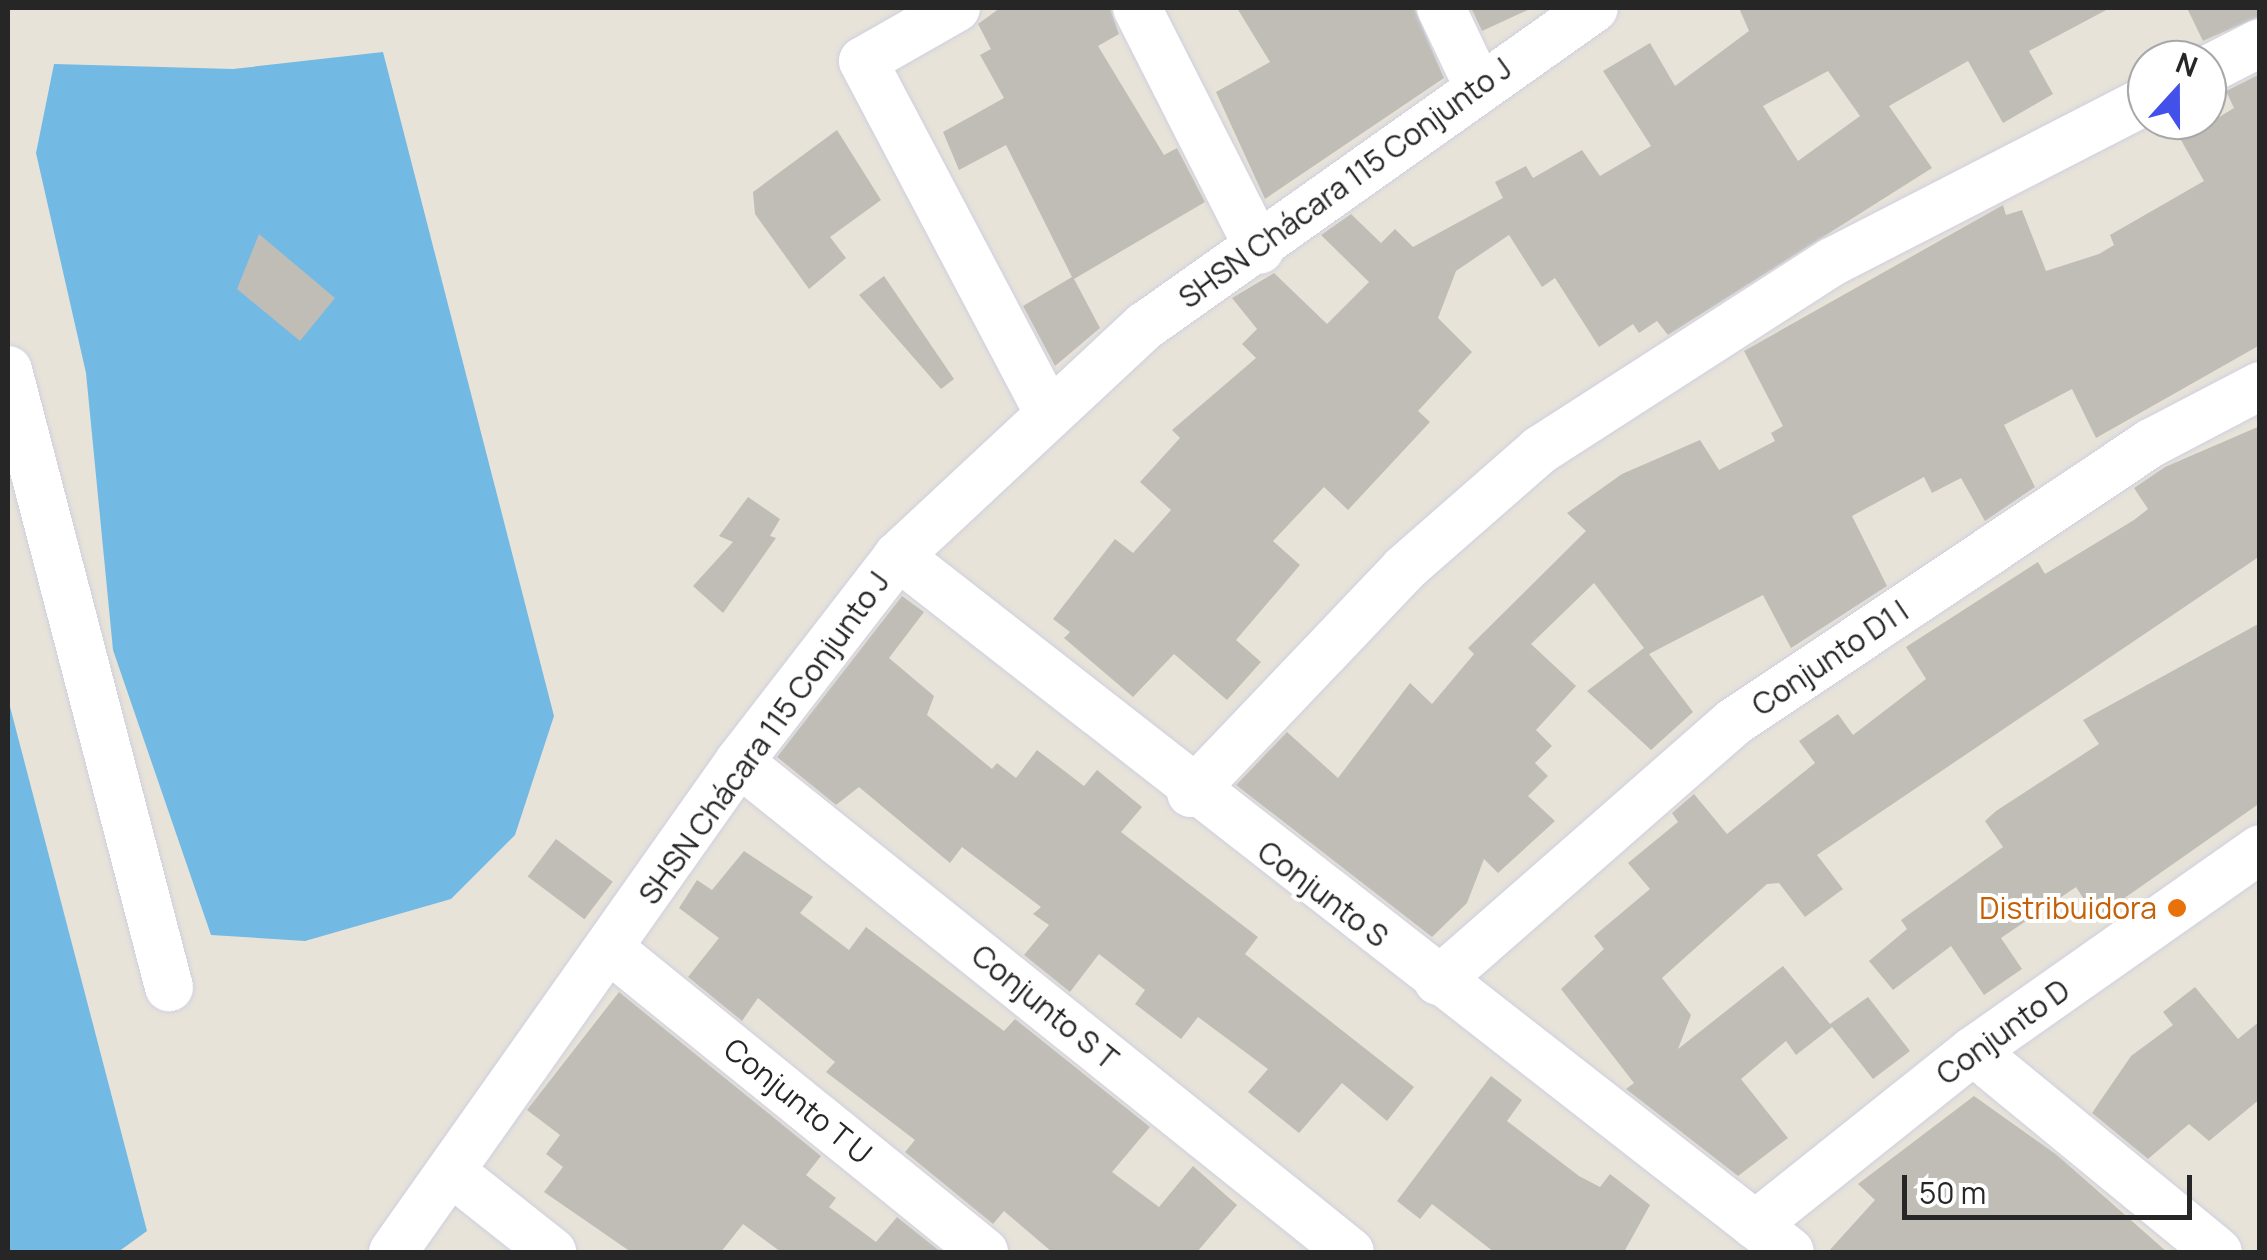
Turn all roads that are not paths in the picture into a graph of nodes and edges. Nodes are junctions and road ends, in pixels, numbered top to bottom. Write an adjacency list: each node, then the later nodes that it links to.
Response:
1 (956, 8): 14 (street)
2 (1137, 8): 11 (street)
3 (1441, 8): 9 (street)
4 (1594, 8): 9 (street, SHSN Chácara 115 Conjunto J)
5 (2253, 8): 6 (street)
6 (2260, 33)
7 (2260, 43): 8 (street)
8 (2227, 60)
9 (1478, 86): 11 (street, SHSN Chácara 115 Conjunto J)
10 (2127, 110): 17 (street)
11 (1260, 250): 14 (street, SHSN Chácara 115 Conjunto J)
12 (8, 370): 21 (street)
13 (2260, 386): 20 (street, Conjunto D1 I)
14 (1048, 412): 15 (street, SHSN Chácara 115 Conjunto J)
15 (898, 556): 16 (street, SHSN Chácara 115 Conjunto J); 17 (street, Conjunto S)
16 (739, 762): 19 (street, SHSN Chácara 115 Conjunto J); 28 (street, Conjunto S T)
17 (1192, 793): 20 (street, Conjunto S)
18 (2260, 849): 22 (street, Conjunto D)
19 (611, 950): 23 (street, SHSN Chácara 115 Conjunto J); 27 (street, Conjunto T U)
20 (1438, 981): 24 (street, Conjunto S)
21 (169, 987)
22 (1974, 1051): 24 (street, Conjunto D); 29 (street)
23 (455, 1175): 25 (street, SHSN Chácara 115 Conjunto J); 26 (street)
24 (1772, 1239)
25 (393, 1252)
26 (552, 1252)
27 (984, 1252)
28 (1350, 1252)
29 (2218, 1252)

